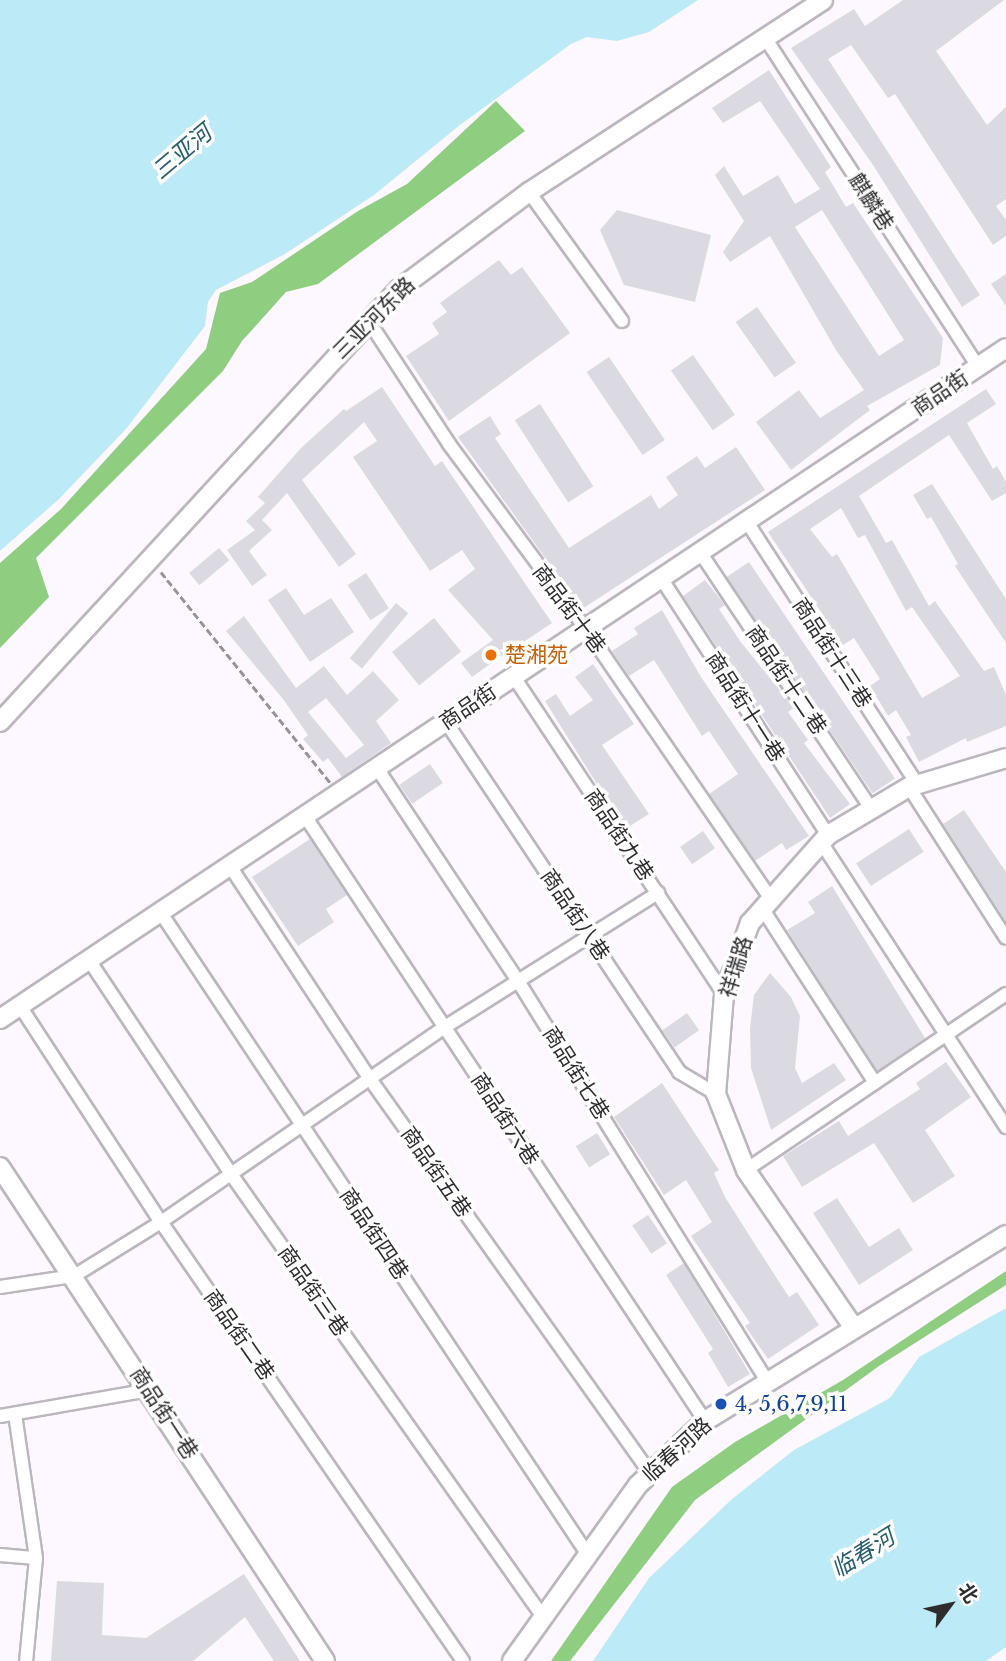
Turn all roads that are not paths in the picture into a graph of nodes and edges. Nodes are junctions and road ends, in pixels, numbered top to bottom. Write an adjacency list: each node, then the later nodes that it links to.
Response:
1 (822, 0): 2 (street, 三亚河东路)
2 (764, 36): 3 (street, 三亚河东路); 7 (street, 麒麟巷)
3 (530, 192): 4 (street, 三亚河东路); 5 (street)
4 (368, 320): 11 (street, 商品街十巷); 13 (street, 三亚河东路)
5 (622, 321)
6 (1006, 348): 7 (street, 商品街)
7 (978, 367): 8 (street, 商品街)
8 (747, 522): 9 (street, 商品街); 17 (street, 商品街十三巷)
9 (701, 552): 10 (street, 商品街); 18 (street, 商品街十二巷)
10 (661, 578): 11 (street, 商品街); 20 (street, 商品街十一巷)
11 (586, 629): 12 (street, 商品街); 23 (street, 商品街十巷)
12 (514, 677): 14 (street, 商品街); 22 (street, 商品街九巷)
13 (0, 722)
14 (446, 722): 16 (street, 商品街); 25 (street, 商品街八巷)
15 (1006, 758): 17 (street, 祥瑞路)
16 (377, 768): 19 (street, 商品街); 28 (street, 商品街七巷)
17 (913, 786): 18 (street, 祥瑞路); 26 (street, 商品街十三巷)
18 (872, 808): 20 (street, 祥瑞路)
19 (305, 816): 21 (street, 商品街); 33 (street, 商品街六巷)
20 (825, 839): 23 (street, 祥瑞路); 34 (street, 商品街十一巷)
21 (230, 866): 24 (street, 商品街); 35 (street, 商品街五巷)
22 (658, 893): 25 (street); 29 (street, 商品街九巷)
23 (766, 903): 29 (street, 祥瑞路); 36 (street, 商品街十巷)
24 (161, 913): 27 (street, 商品街); 38 (street, 商品街四巷)
25 (589, 936): 28 (street); 37 (street, 商品街八巷)
26 (1006, 938)
27 (89, 960): 31 (street, 商品街); 42 (street, 商品街三巷)
28 (518, 981): 33 (street); 48 (street, 商品街七巷)
29 (724, 994): 37 (street, 祥瑞路)
30 (1006, 994): 34 (street)
31 (20, 1006): 32 (street, 商品街); 43 (street, 商品街二巷)
32 (0, 1019)
33 (445, 1027): 35 (street); 52 (street, 商品街六巷)
34 (947, 1034): 36 (street); 39 (street, 商品街十一巷)
35 (370, 1079): 38 (street); 53 (street, 商品街五巷)
36 (875, 1083): 41 (street)
37 (716, 1094): 41 (street, 祥瑞路)
38 (302, 1125): 42 (street); 55 (street, 商品街四巷)
39 (1006, 1127)
40 (0, 1167): 45 (street, 商品街一巷)
41 (746, 1171): 47 (street, 祥瑞路)
42 (231, 1174): 43 (street); 57 (street, 商品街三巷)
43 (161, 1222): 45 (street); 60 (street, 商品街二巷)
44 (1006, 1235): 47 (street, 临春河路)
45 (75, 1276): 46 (street); 49 (street, 商品街一巷)
46 (0, 1287)
47 (854, 1328): 48 (street, 临春河路)
48 (768, 1382): 52 (street, 临春河路)
49 (149, 1390): 50 (street); 59 (street, 商品街一巷)
50 (15, 1414): 51 (street); 56 (street)
51 (0, 1416)
52 (705, 1421): 53 (street, 临春河路)
53 (650, 1473): 55 (street, 临春河路)
54 (0, 1555): 56 (street)
55 (588, 1555): 57 (street, 临春河路)
56 (36, 1558): 58 (street)
57 (543, 1617): 61 (street, 临春河路)
58 (26, 1661)
59 (325, 1661)
60 (463, 1661)
61 (512, 1661)

